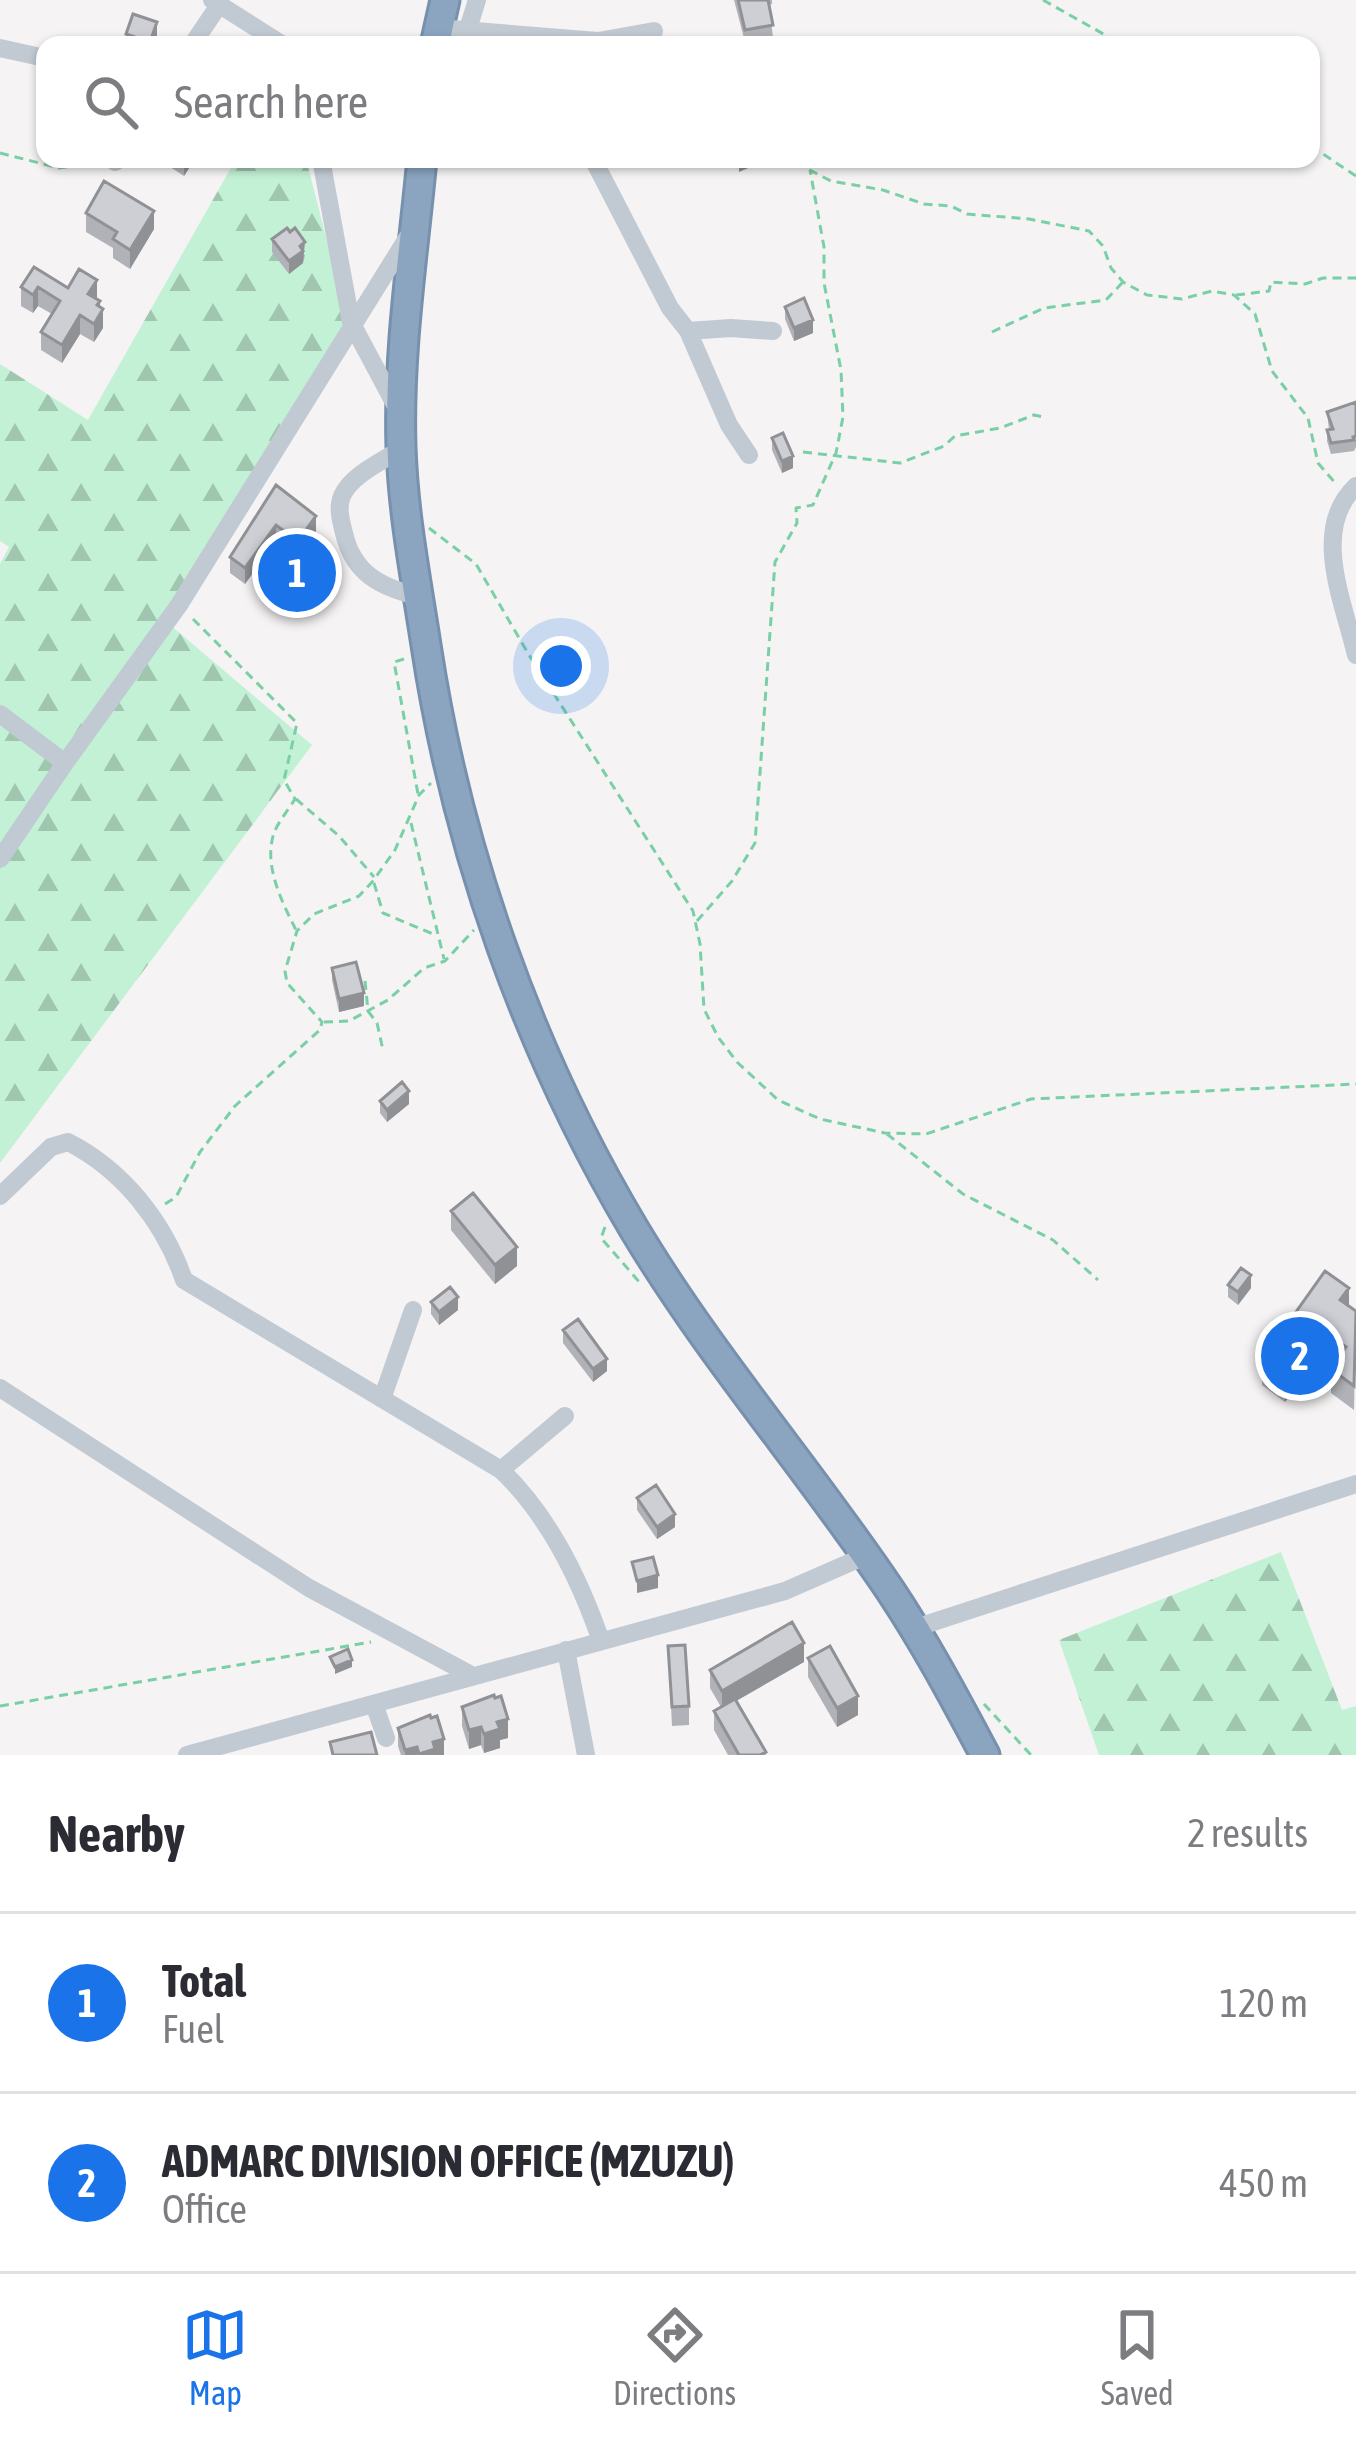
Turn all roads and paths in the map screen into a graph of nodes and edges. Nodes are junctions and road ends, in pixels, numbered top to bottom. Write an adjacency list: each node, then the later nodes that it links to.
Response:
1 (445, 0): 9 (highway)
2 (477, 0): 5 (street)
3 (1043, 0): 13 (path)
4 (216, 3): 7 (street); 8 (street)
5 (468, 29): 10 (street); 11 (street)
6 (655, 31): 12 (street)
7 (197, 36)
8 (269, 36)
9 (436, 36)
10 (440, 36)
11 (504, 36)
12 (632, 36)
13 (1107, 36)
14 (0, 48): 15 (street)
15 (36, 56)
16 (1320, 152): 24 (path)
17 (0, 153): 18 (path)
18 (36, 162)
19 (323, 168): 29 (street)
20 (421, 168): 25 (highway)
21 (598, 168): 30 (street)
22 (806, 168): 23 (path)
23 (810, 170): 27 (path); 37 (path)
24 (1356, 176)
25 (416, 224): 29 (street); 34 (highway)
26 (1356, 278): 28 (path)
27 (1124, 282): 28 (path); 32 (path)
28 (1234, 295): 39 (path)
29 (353, 325): 34 (street); 42 (street)
30 (688, 331): 31 (street); 38 (street)
31 (773, 331)
32 (992, 332)
33 (1044, 417): 37 (path)
34 (402, 418): 35 (highway)
35 (401, 449): 40 (highway); 41 (street)
36 (803, 452): 37 (path)
37 (836, 453): 54 (path)
38 (749, 454)
39 (1352, 489): 43 (street)
40 (408, 511): 41 (highway); 54 (path)
41 (417, 596): 44 (highway)
42 (178, 605): 46 (street); 49 (path)
43 (1356, 655)
44 (429, 676): 47 (highway); 48 (path)
45 (0, 714): 46 (street)
46 (65, 763): 51 (street)
47 (448, 763): 48 (path); 73 (highway)
48 (419, 795): 50 (path)
49 (295, 799): 52 (path); 55 (path)
50 (410, 819): 52 (path); 56 (path)
51 (0, 859)
52 (374, 880): 55 (path); 56 (path)
53 (484, 920): 57 (path)
54 (696, 922): 63 (path)
55 (297, 931): 60 (path)
56 (436, 934): 57 (path)
57 (445, 961): 59 (path)
58 (365, 981): 59 (path)
59 (368, 1011): 60 (path); 61 (path)
60 (322, 1022): 65 (path)
61 (383, 1050)
62 (1356, 1084): 63 (path)
63 (885, 1133): 66 (path)
64 (0, 1196): 65 (street)
65 (151, 1218): 69 (street)
66 (1098, 1280)
67 (413, 1310): 69 (street)
68 (0, 1388): 75 (street)
69 (382, 1399): 71 (street)
70 (565, 1416): 71 (street)
71 (501, 1470): 76 (street)
72 (1356, 1484): 74 (street)
73 (865, 1556): 74 (highway); 76 (street)
74 (915, 1628): 85 (highway)
75 (401, 1637): 78 (street); 81 (path)
76 (601, 1641): 77 (street)
77 (566, 1651): 78 (street); 84 (street)
78 (473, 1676): 80 (street)
79 (983, 1703): 86 (path)
80 (374, 1704): 82 (street); 83 (street)
81 (0, 1706)
82 (386, 1738)
83 (187, 1755)
84 (586, 1755)
85 (985, 1755)
86 (1030, 1755)

